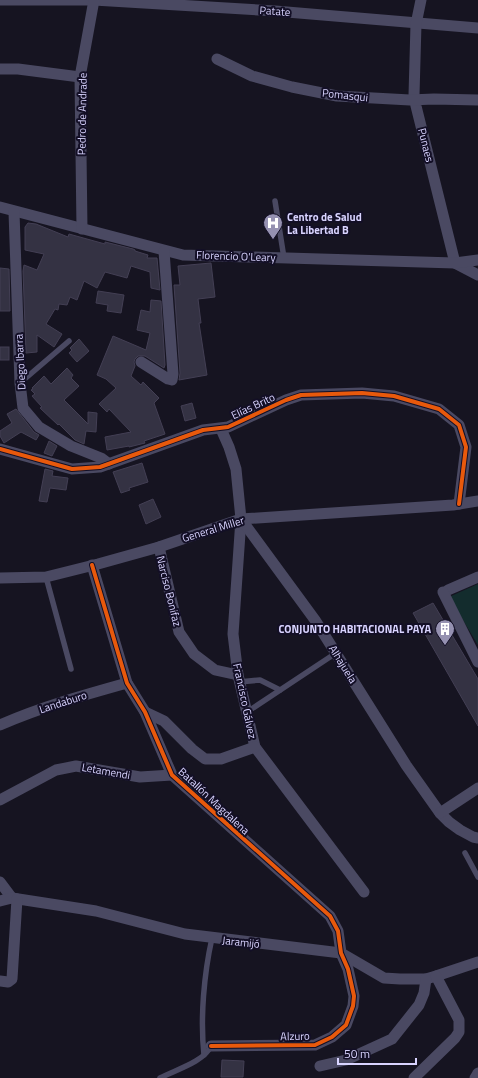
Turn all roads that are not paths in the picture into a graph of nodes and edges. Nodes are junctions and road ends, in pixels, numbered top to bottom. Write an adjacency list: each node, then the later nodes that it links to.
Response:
1 (0, 0): 2 (street, Patate)
2 (94, 0): 4 (street, Patate); 9 (street, Pedro de Andrade)
3 (422, 0): 5 (street, Punaes)
4 (275, 6): 5 (street, Patate)
5 (416, 24): 6 (street, Patate); 10 (street, Punaes)
6 (478, 28)
7 (217, 59): 10 (street, Pomasqui)
8 (0, 69): 9 (street)
9 (80, 77): 15 (street, Pedro de Andrade)
10 (415, 100): 11 (street, Pomasqui); 19 (street, Punaes)
11 (478, 100)
12 (275, 201): 17 (lane)
13 (0, 207): 14 (street, Florencio O'Leary)
14 (14, 212): 15 (street, Florencio O'Leary); 23 (street, Diego Ibarra)
15 (82, 229): 16 (street, Florencio O'Leary)
16 (164, 251): 17 (street, Florencio O'Leary); 22 (street)
17 (284, 258): 19 (street, Florencio O'Leary)
18 (478, 260): 19 (street, Florencio O'Leary)
19 (455, 263): 20 (street)
20 (478, 275)
21 (69, 341): 23 (lane)
22 (141, 362)
23 (20, 383): 26 (street, Diego Ibarra)
24 (221, 429): 26 (street, Elías Brito); 28 (street, Elías Brito); 29 (street, Francisco Gálvez)
25 (0, 449): 26 (street, Elías Brito)
26 (109, 464)
27 (478, 501): 28 (street, General Miller)
28 (459, 504): 29 (street, General Miller)
29 (241, 519): 30 (street, General Miller); 35 (street, Alhajuela); 38 (street, Francisco Gálvez)
30 (158, 547): 31 (street, General Miller); 38 (street, Narciso Bonifaz)
31 (92, 565): 32 (street, General Miller); 39 (street, Batallón Magdalena)
32 (46, 577): 34 (street, General Miller); 37 (lane)
33 (478, 577): 36 (street)
34 (0, 578)
35 (336, 653): 40 (lane); 48 (street, Alhajuela)
36 (478, 662)
37 (71, 669)
38 (238, 678): 40 (lane); 42 (street, Francisco Gálvez)
39 (126, 683): 41 (street, Batallón Magdalena); 43 (street, Landaburo)
40 (280, 690): 42 (lane)
41 (145, 712): 44 (street); 45 (street, Batallón Magdalena)
42 (247, 712): 44 (street, Francisco Gálvez)
43 (0, 725)
44 (255, 747): 53 (street, Francisco Gálvez)
45 (172, 775): 47 (street, Letamendi); 57 (street, Batallón Magdalena)
46 (478, 788): 48 (street)
47 (0, 800)
48 (440, 812): 49 (street, Alhajuela)
49 (478, 838)
50 (465, 853): 51 (lane)
51 (478, 877)
52 (0, 882): 54 (street)
53 (364, 892)
54 (15, 898): 55 (street, Jaramijó); 56 (street, Jaramijó); 60 (street)
55 (0, 901)
56 (212, 938): 57 (street, Jaramijó); 62 (lane)
57 (341, 953): 59 (street, Jaramijó); 61 (street, Alzuro)
58 (478, 962): 59 (street, Jaramijó)
59 (431, 978): 63 (street); 66 (street)
60 (0, 981)
61 (211, 1046): 62 (lane)
62 (204, 1055): 65 (lane)
63 (320, 1066)
64 (478, 1073): 67 (street)
65 (160, 1078)
66 (414, 1078)
67 (475, 1078)

